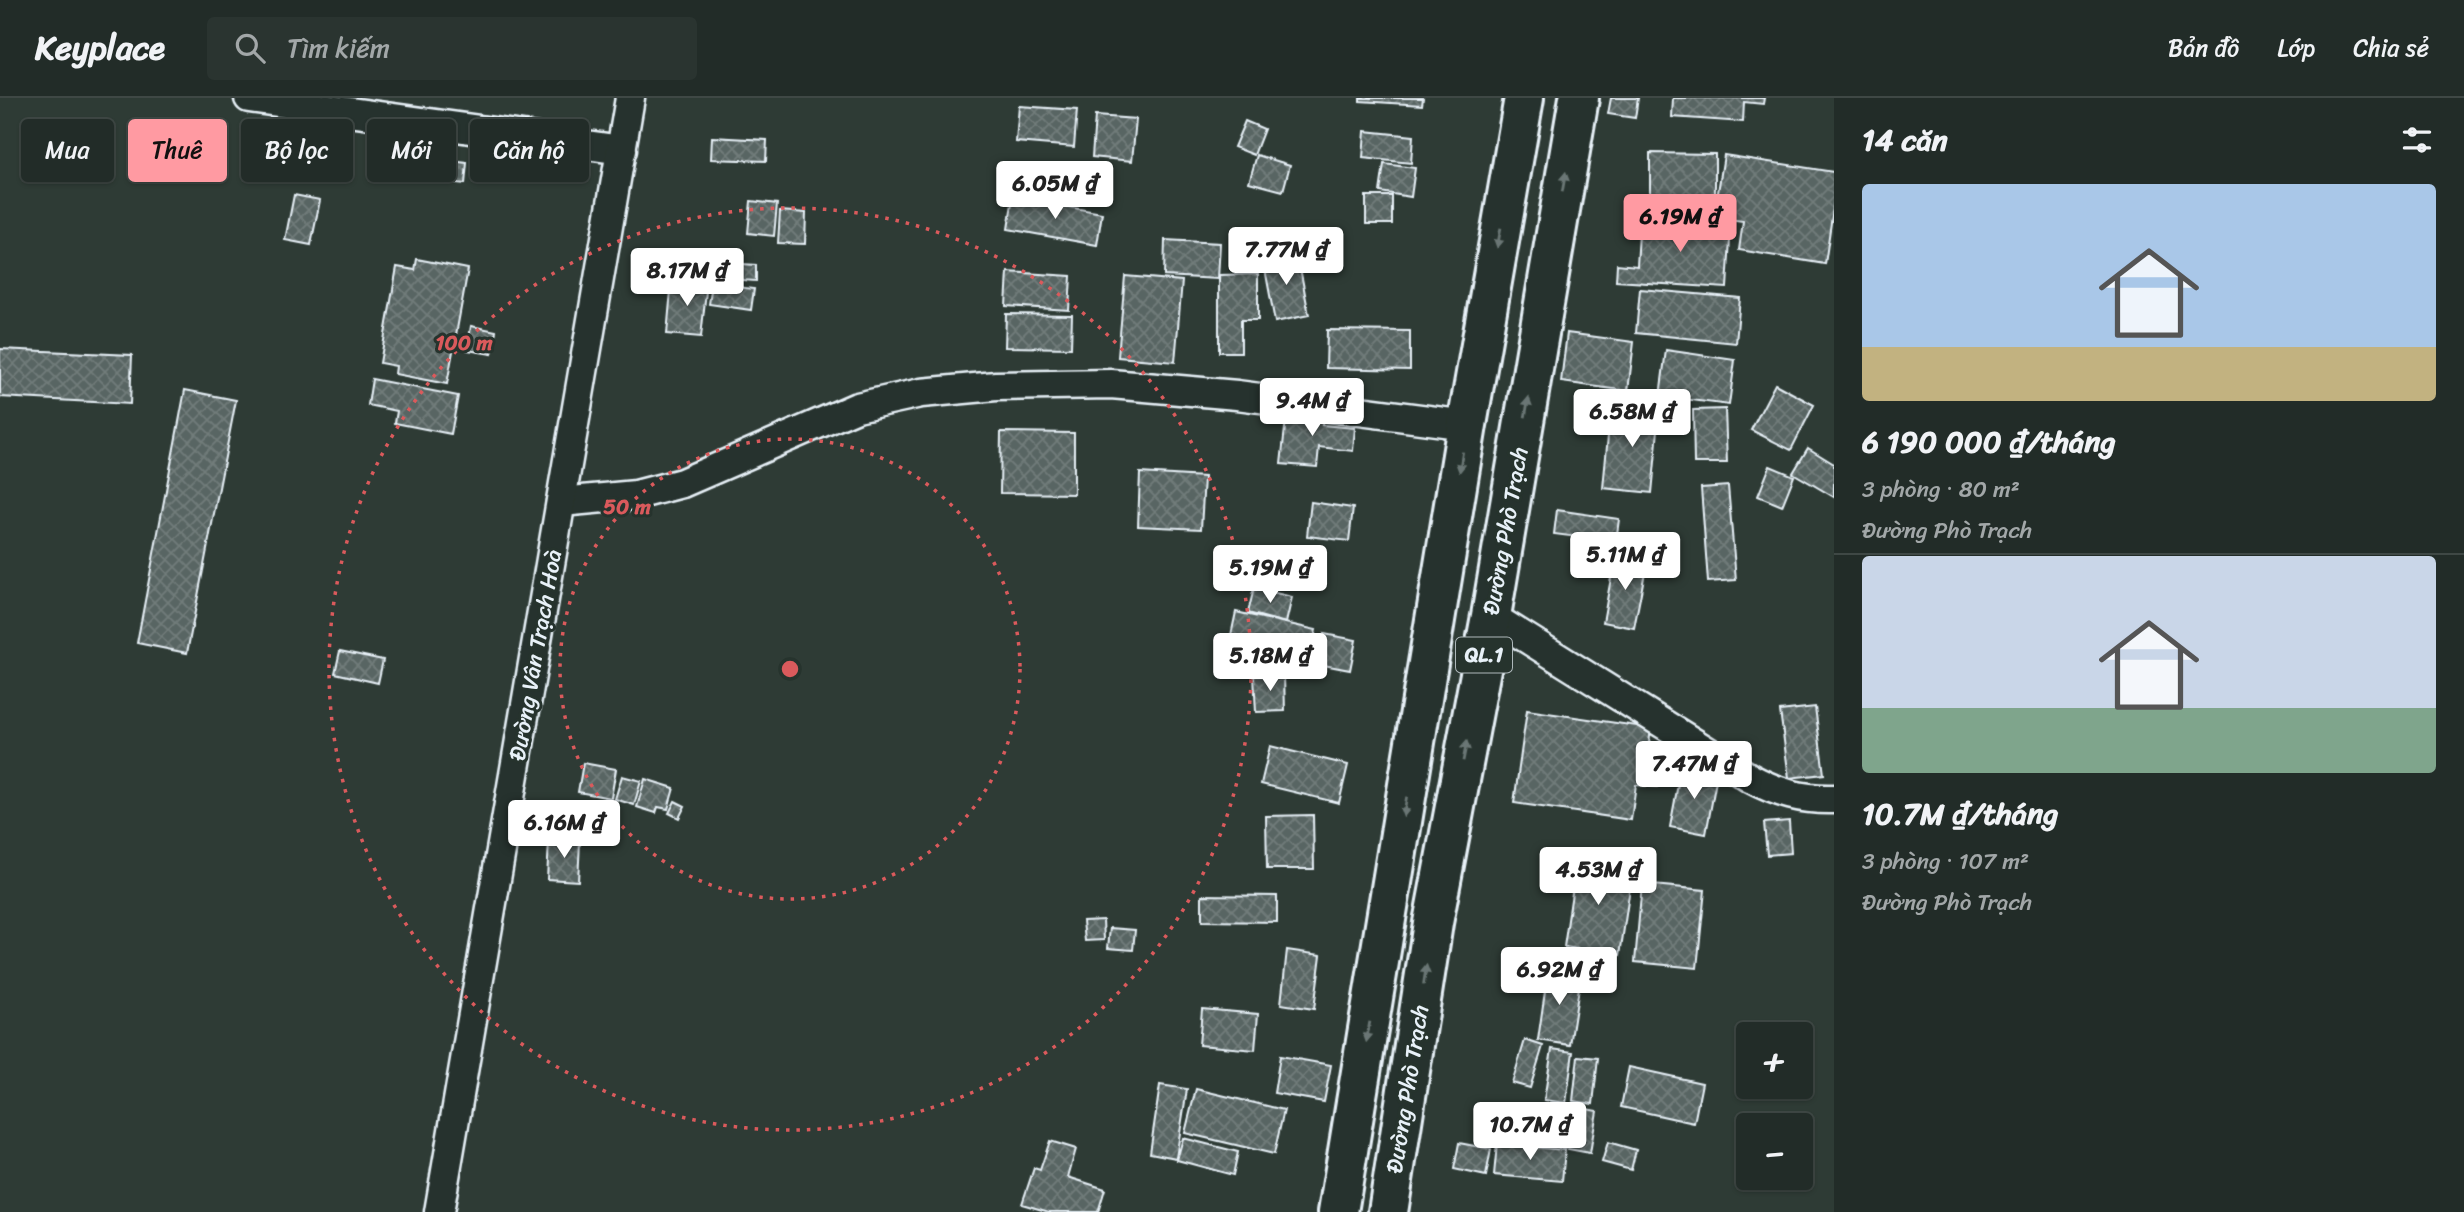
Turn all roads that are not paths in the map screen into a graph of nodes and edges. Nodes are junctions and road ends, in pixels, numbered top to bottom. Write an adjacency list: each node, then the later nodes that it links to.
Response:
1 (249, 98): 5 (street)
2 (630, 98): 5 (street, Đường Vân Trạch Hoà)
3 (1524, 98): 6 (highway, Đường Phò Trạch / QL.1, one-way to 6)
4 (1579, 98): 8 (highway, Đường Phò Trạch / QL.1, one-way to 4)
5 (622, 150): 7 (street, Đường Vân Trạch Hoà)
6 (1467, 425): 7 (street); 10 (highway, Đường Phò Trạch / QL.1, one-way to 10)
7 (561, 502): 12 (street, Đường Vân Trạch Hoà)
8 (1491, 616): 9 (street); 11 (highway, Đường Phò Trạch / QL.1, one-way to 8)
9 (1834, 799)
10 (1388, 915): 11 (highway); 13 (highway, Đường Phò Trạch / QL.1, one-way to 13)
11 (1433, 923): 14 (highway, Đường Phò Trạch / QL.1, one-way to 11)
12 (439, 1212)
13 (1338, 1212)
14 (1388, 1212)

